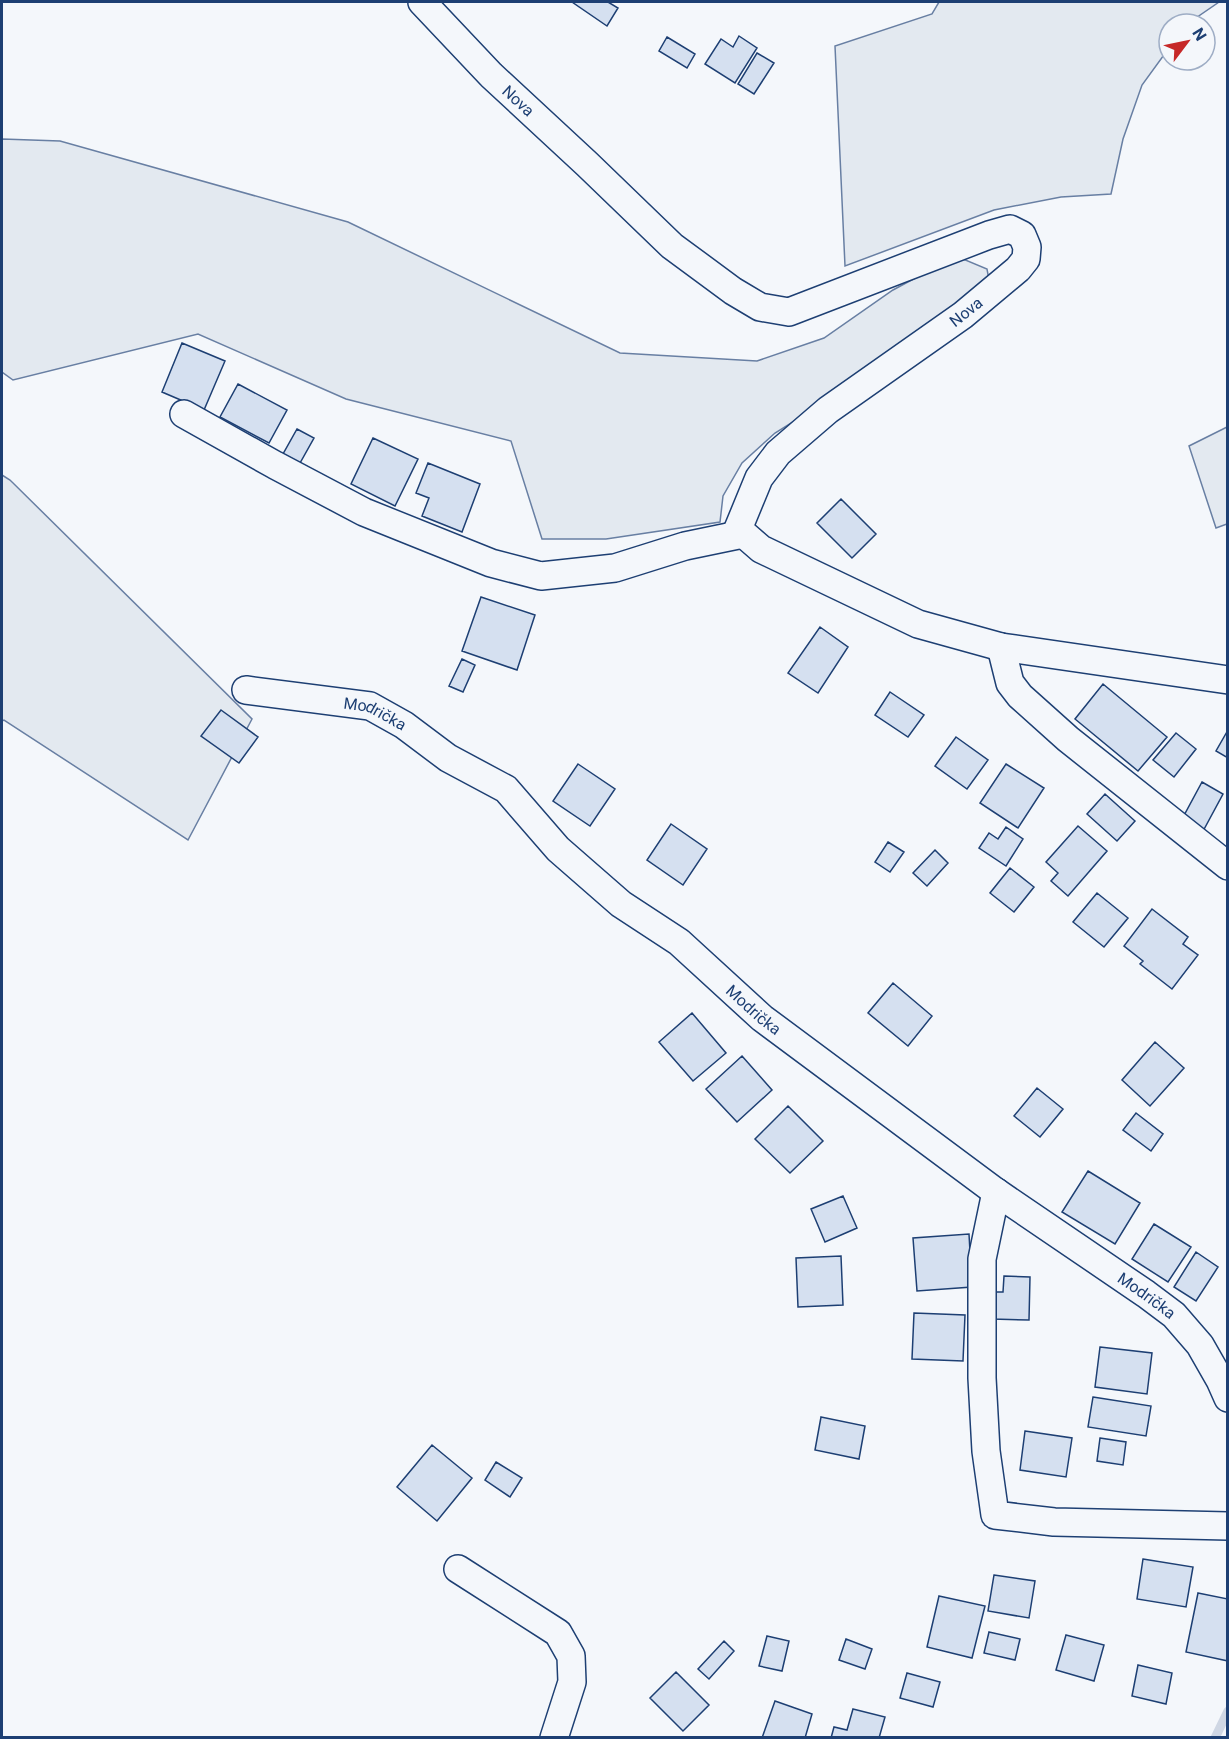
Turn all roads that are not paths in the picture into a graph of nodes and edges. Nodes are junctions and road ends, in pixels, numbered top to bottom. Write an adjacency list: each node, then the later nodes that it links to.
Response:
1 (422, 2): 3 (street, Nova)
2 (184, 414): 3 (street)
3 (743, 534): 4 (street)
4 (1001, 646): 5 (street); 7 (street)
5 (1227, 680)
6 (246, 690): 8 (street, Modrička)
7 (1227, 866)
8 (996, 1192): 9 (street, Modrička); 10 (street)
9 (1227, 1398)
10 (1227, 1526)
11 (458, 1569): 12 (street)
12 (554, 1737)

